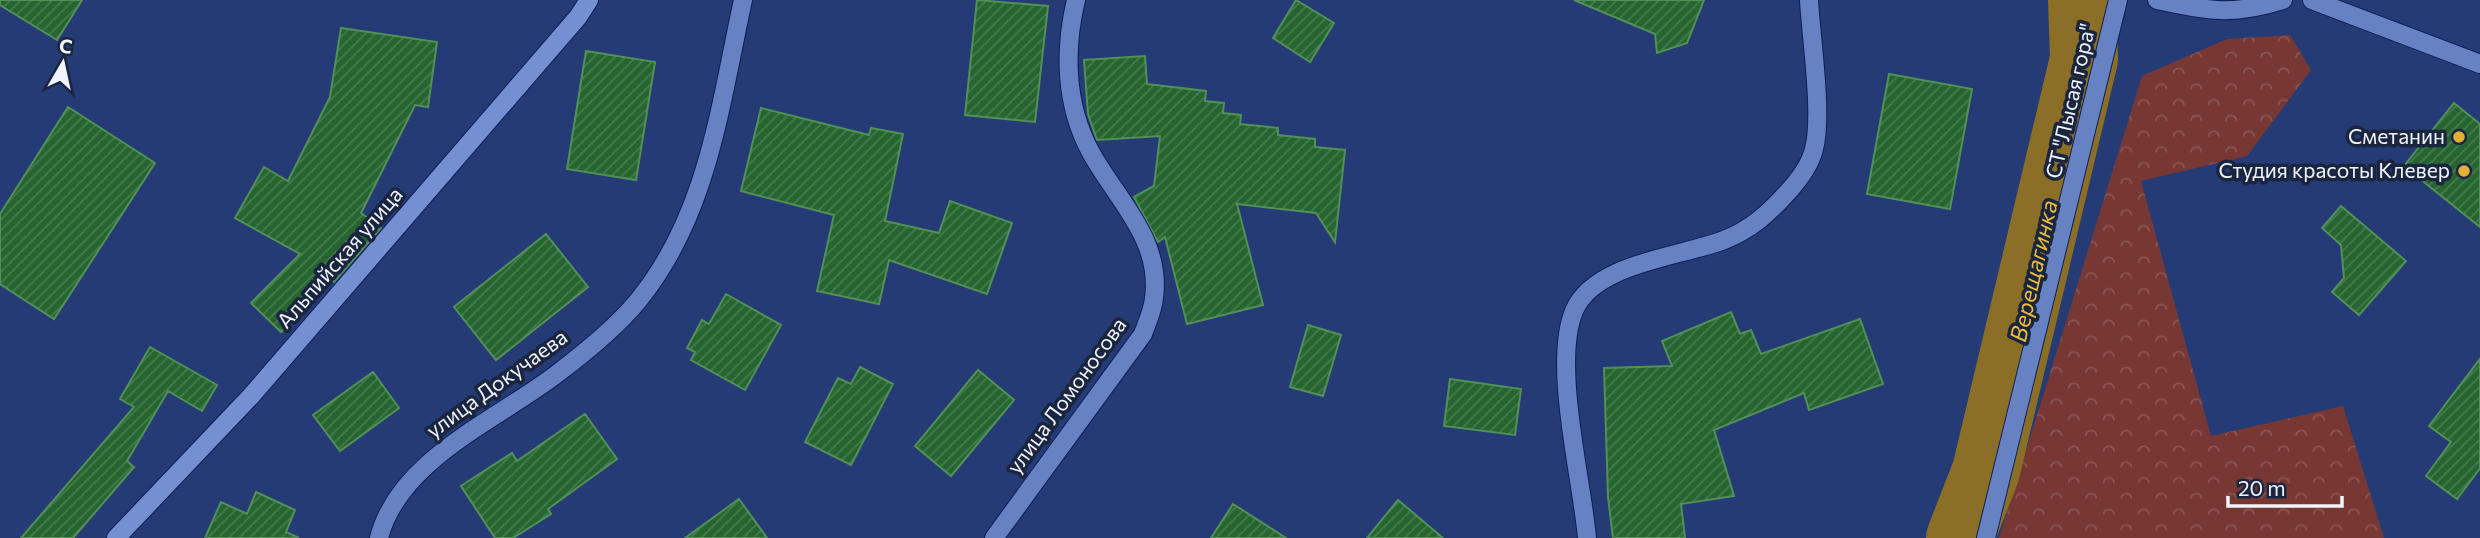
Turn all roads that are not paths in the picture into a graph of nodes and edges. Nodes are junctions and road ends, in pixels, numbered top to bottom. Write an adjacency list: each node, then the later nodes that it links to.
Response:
1 (589, 0): 10 (street, Альпийская улица)
2 (743, 0): 11 (street, улица Докучаева)
3 (1076, 0): 12 (street, улица Ломоносова)
4 (1809, 0): 13 (street)
5 (2118, 0): 14 (street, СТ "Лысая гора")
6 (2157, 0): 7 (street)
7 (2283, 0)
8 (2312, 0): 9 (street)
9 (2480, 64)
10 (116, 538)
11 (379, 538)
12 (993, 538)
13 (1587, 538)
14 (1986, 538)

